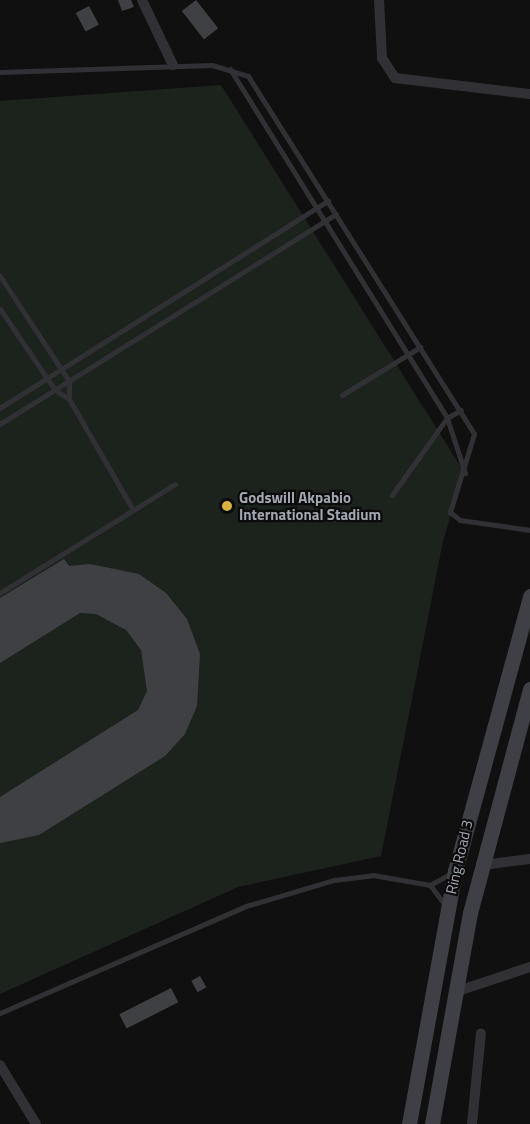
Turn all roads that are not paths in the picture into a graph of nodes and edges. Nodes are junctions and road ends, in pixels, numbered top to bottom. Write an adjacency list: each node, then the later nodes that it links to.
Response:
1 (142, 0): 3 (street)
2 (379, 0): 6 (street)
3 (173, 65): 4 (lane); 5 (lane)
4 (229, 67): 7 (lane); 8 (lane)
5 (0, 72)
6 (530, 94)
7 (328, 201): 8 (lane); 9 (lane)
8 (315, 209): 10 (lane); 15 (lane)
9 (336, 214): 10 (lane); 13 (lane)
10 (324, 223): 14 (lane); 17 (lane)
11 (0, 276): 15 (lane)
12 (0, 309): 16 (lane)
13 (420, 347): 14 (lane); 22 (lane)
14 (407, 354): 19 (lane); 23 (lane)
15 (61, 369): 16 (lane); 17 (lane)
16 (46, 378): 18 (lane); 21 (lane)
17 (69, 381): 18 (lane); 20 (lane)
18 (55, 390): 20 (lane); 24 (lane)
19 (342, 395)
20 (69, 399): 28 (lane)
21 (0, 408)
22 (461, 410): 23 (lane); 25 (lane)
23 (447, 418): 25 (lane); 27 (lane)
24 (0, 424)
25 (465, 473): 29 (lane)
26 (175, 484): 28 (lane)
27 (392, 495)
28 (133, 510): 30 (lane)
29 (530, 530)
30 (0, 593)
31 (530, 596): 35 (main road, Ring Road 3)
32 (530, 689): 34 (main road, Ring Road 3)
33 (530, 859): 34 (street)
34 (483, 865): 39 (main road, Ring Road 3)
35 (455, 871): 36 (lane); 37 (main road, Ring Road 3)
36 (430, 885): 37 (lane); 40 (lane)
37 (447, 908): 44 (main road, Ring Road 3)
38 (530, 967): 39 (street)
39 (455, 992): 45 (main road, Ring Road 3)
40 (0, 1013)
41 (481, 1033): 46 (street)
42 (0, 1065): 43 (street)
43 (36, 1124)
44 (409, 1124)
45 (432, 1124)
46 (472, 1124)

